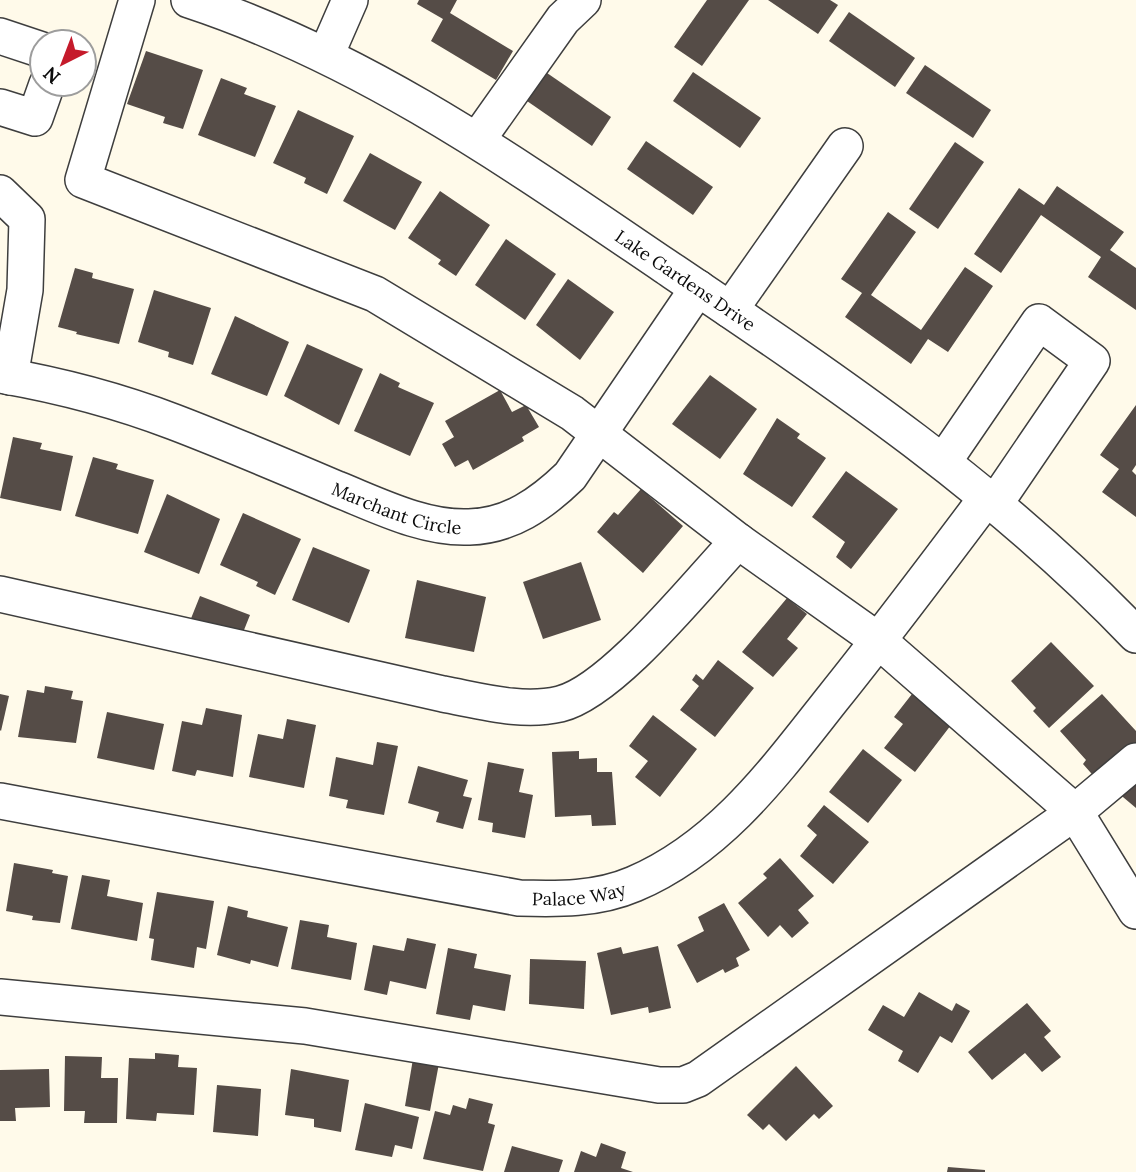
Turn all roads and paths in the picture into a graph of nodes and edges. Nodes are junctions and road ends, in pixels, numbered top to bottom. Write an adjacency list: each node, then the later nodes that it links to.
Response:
1 (137, 0): 17 (street)
2 (189, 0): 7 (street, Lake Gardens Drive)
3 (350, 0): 7 (street)
4 (583, 0): 10 (street)
5 (0, 36): 6 (street)
6 (28, 45)
7 (326, 55): 10 (street, Lake Gardens Drive)
8 (42, 98): 9 (street)
9 (0, 107)
10 (478, 139): 14 (street, Lake Gardens Drive)
11 (845, 146): 15 (street)
12 (0, 193): 13 (street)
13 (12, 288): 16 (street)
14 (698, 288): 15 (street, Lake Gardens Drive); 17 (street, Marchant Circle)
15 (730, 310): 18 (street, Lake Gardens Drive)
16 (5, 376): 17 (street, Marchant Circle)
17 (600, 434): 20 (street)
18 (944, 461): 19 (street, Lake Gardens Drive); 19 (street, Palace Way)
19 (992, 499): 22 (street, Lake Gardens Drive); 23 (street, Palace Way)
20 (738, 541): 21 (street); 23 (street)
21 (0, 594)
22 (1136, 635)
23 (879, 641): 25 (street, Palace Way); 26 (street)
24 (1136, 761): 26 (street)
25 (0, 801)
26 (1075, 813): 27 (street); 28 (street)
27 (1136, 911)
28 (0, 997)

